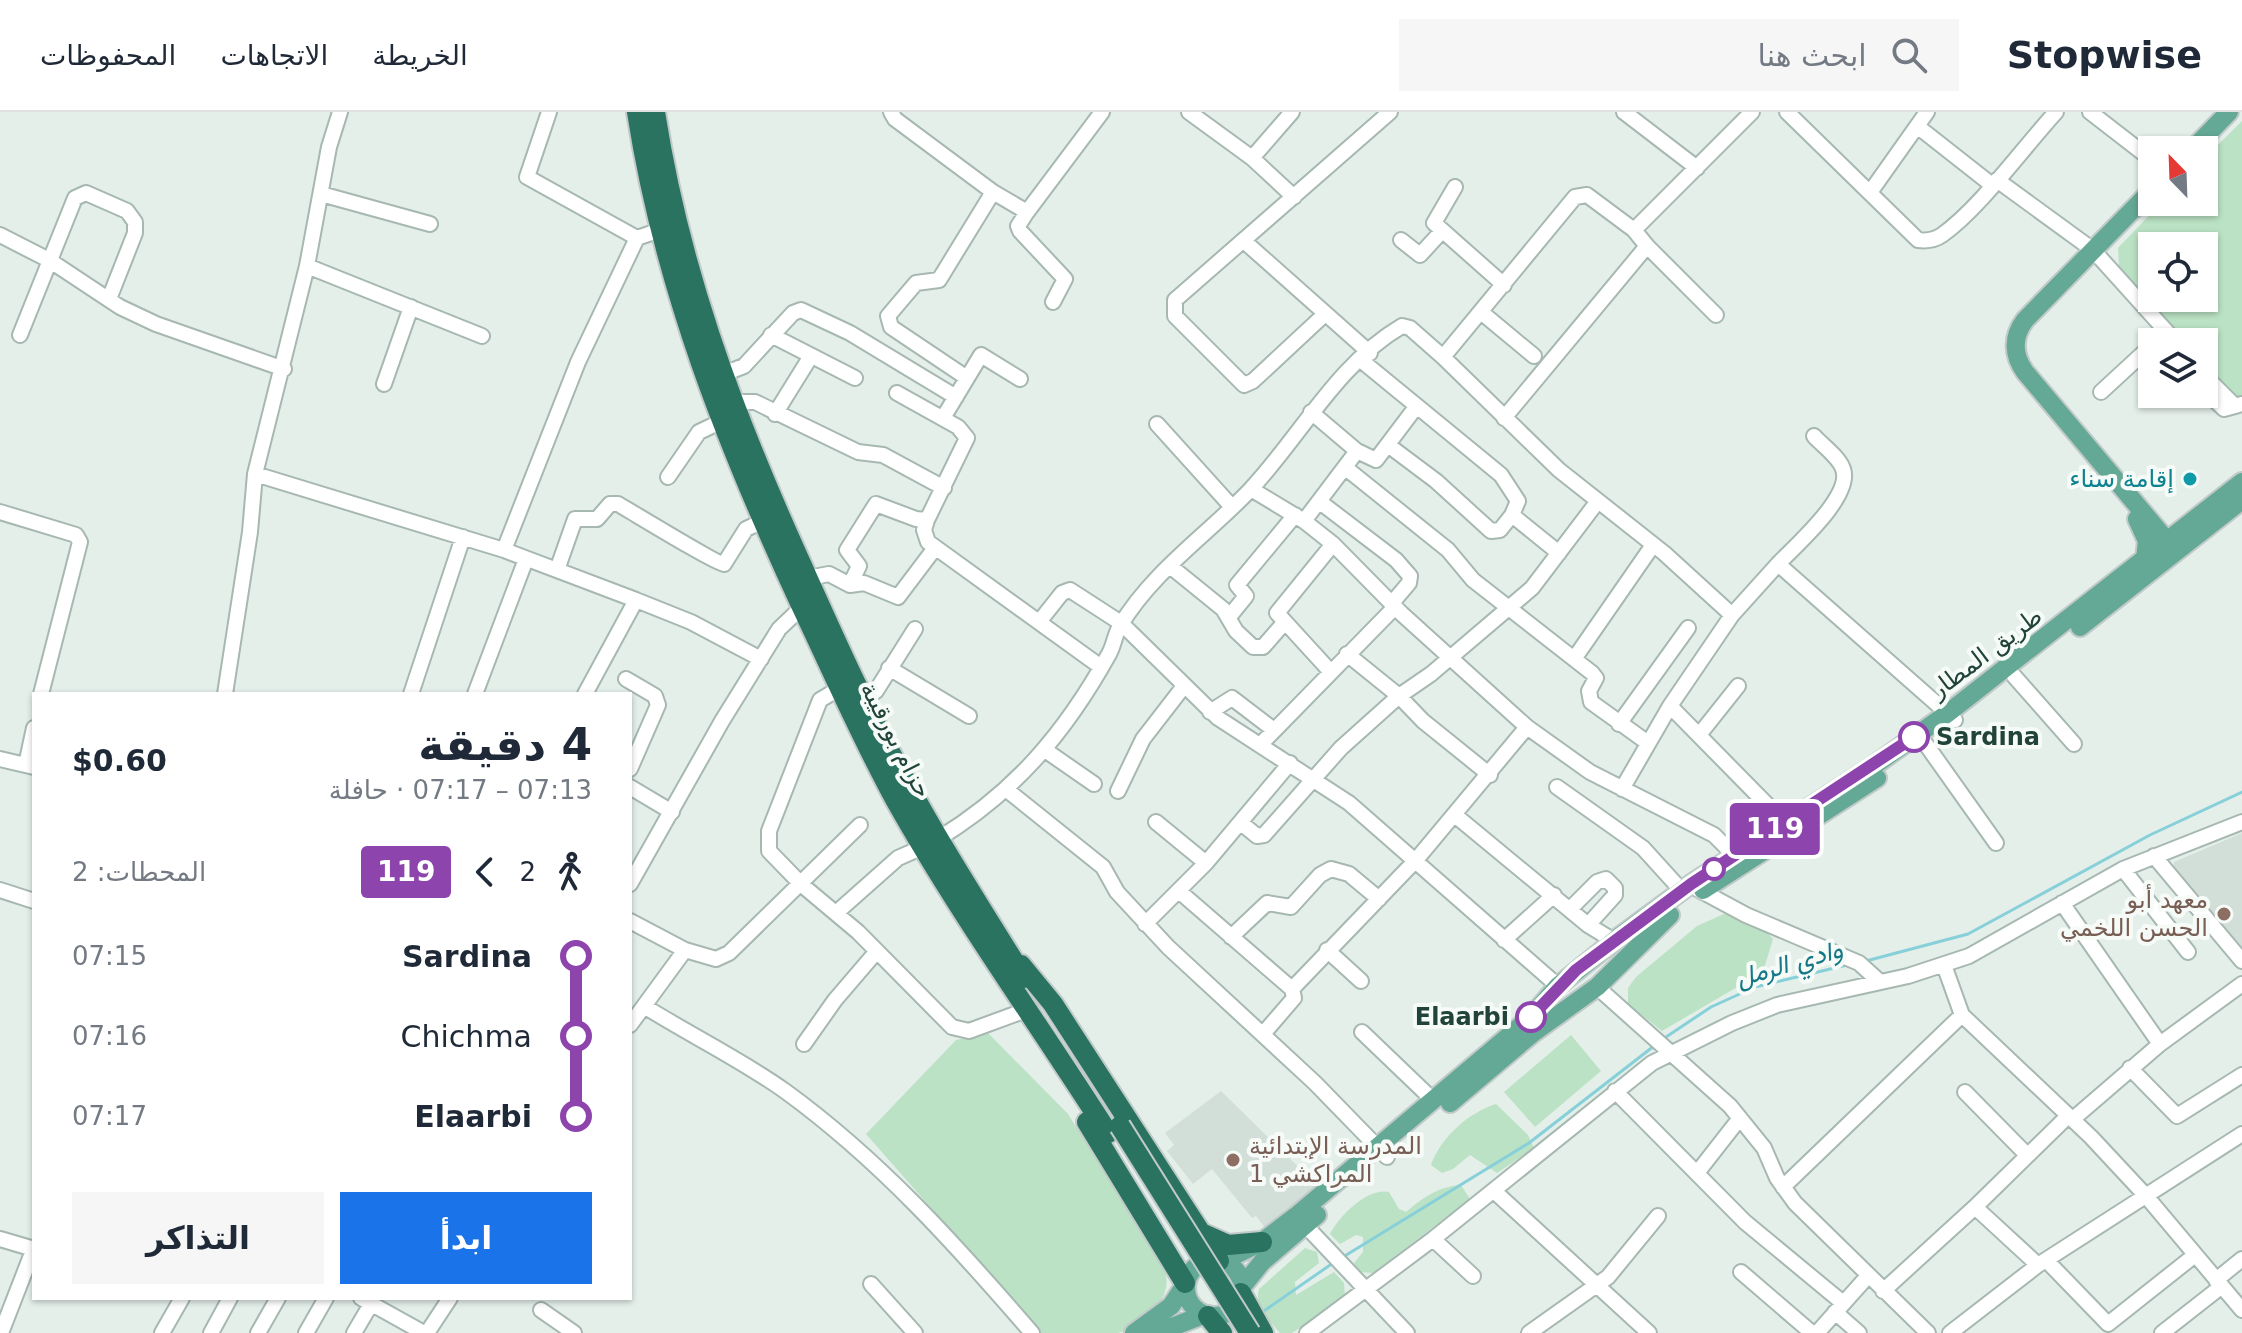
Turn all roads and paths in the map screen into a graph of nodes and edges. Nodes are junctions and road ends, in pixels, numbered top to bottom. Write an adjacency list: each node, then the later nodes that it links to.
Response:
1 (340, 112): 25 (street)
2 (549, 112): 34 (street)
3 (637, 112): 30 (highway, حزام بورقيبة)
4 (655, 112): 58 (highway, حزام بورقيبة)
5 (891, 112): 24 (street)
6 (1102, 112): 28 (street)
7 (1292, 112): 19 (street)
8 (1390, 112): 26 (street)
9 (1624, 112): 20 (street)
10 (1752, 112): 20 (street)
11 (1787, 112): 23 (street)
12 (2056, 112): 21 (street)
13 (2090, 112): 18 (street)
14 (2229, 112): 17 (main road)
15 (1193, 113): 19 (street)
16 (1922, 116): 21 (street); 23 (street)
17 (2206, 136)
18 (2138, 149)
19 (1252, 158): 26 (street)
20 (1697, 168): 31 (street)
21 (1994, 182): 23 (street); 38 (street)
22 (1455, 187): 32 (street)
23 (1871, 191)
24 (993, 192): 28 (street); 60 (street)
25 (321, 194): 29 (street); 40 (street)
26 (1294, 197): 36 (street)
27 (2138, 204): 38 (main road)
28 (1027, 212): 43 (street)
29 (430, 224)
30 (660, 230): 34 (street); 75 (highway, حزام بورقيبة)
31 (1634, 230): 37 (street); 41 (street)
32 (1442, 231): 35 (street); 41 (street)
33 (0, 235): 39 (street)
34 (637, 238): 101 (street)
35 (1401, 240)
36 (1245, 242): 46 (street); 46 (street)
37 (1647, 246): 47 (street); 74 (street)
38 (2093, 250): 48 (street); 92 (main road)
39 (49, 260): 42 (street); 42 (street); 49 (street)
40 (307, 266): 44 (street); 57 (street)
41 (1504, 285): 45 (street)
42 (109, 299): 57 (street)
43 (1053, 302)
44 (411, 307): 51 (street); 62 (street)
45 (1481, 312): 53 (street); 55 (street)
46 (1325, 314): 54 (street)
47 (1716, 315)
48 (2163, 328)
49 (20, 335)
50 (771, 335): 52 (street); 58 (street); 66 (street)
51 (482, 336)
52 (811, 356): 59 (street); 72 (street)
53 (1534, 356)
54 (1366, 357): 55 (street); 70 (street); 71 (street)
55 (1443, 357): 74 (street)
56 (2138, 358): 64 (street)
57 (284, 369): 81 (street)
58 (721, 375): 67 (highway, حزام بورقيبة)
59 (855, 378)
60 (967, 378): 61 (street); 66 (street)
61 (1020, 379)
62 (384, 384)
63 (2218, 387): 69 (street)
64 (2101, 392)
65 (897, 393): 73 (street)
66 (956, 397): 73 (street)
67 (731, 402): 72 (street); 108 (highway, حزام بورقيبة)
68 (2218, 403): 69 (street)
69 (2238, 405)
70 (1416, 407): 78 (street); 91 (street)
71 (1311, 412): 79 (street); 85 (street)
72 (775, 414): 84 (street)
73 (943, 418): 84 (street)
74 (1504, 418): 87 (street)
75 (720, 422): 82 (street); 95 (highway, حزام بورقيبة)
76 (1157, 424): 89 (street)
77 (1814, 436): 105 (street)
78 (1388, 445): 79 (street); 91 (street)
79 (1357, 451): 80 (street)
80 (1347, 469): 88 (street); 113 (street)
81 (255, 474): 97 (street); 134 (street)
82 (668, 477)
83 (2242, 482): 96 (main road, طريق المطار)
84 (944, 488): 94 (street)
85 (1251, 489): 89 (street); 93 (street)
86 (2242, 500): 102 (main road, طريق المطار)
87 (1598, 501): 99 (street); 103 (street)
88 (1320, 502): 93 (street); 111 (street)
89 (1232, 507): 106 (street)
90 (0, 512): 133 (street)
91 (1512, 515): 103 (street)
92 (2141, 516): 96 (main road); 102 (main road); 102 (main road)
93 (1300, 518): 98 (street); 115 (street)
94 (927, 520): 100 (street); 109 (street)
95 (763, 521): 107 (street); 112 (highway, حزام بورقيبة)
96 (2187, 526): 102 (main road, طريق المطار)
97 (463, 537): 101 (street); 135 (street)
98 (1333, 544): 111 (street); 118 (street)
99 (1653, 545): 114 (street); 124 (street)
100 (935, 548): 109 (street); 116 (street)
101 (504, 550): 104 (street)
102 (2163, 552): 128 (main road, طريق المطار); 143 (main road, طريق المطار)
103 (1559, 553): 113 (street)
104 (526, 559): 107 (street); 136 (street)
105 (1778, 564): 114 (street); 143 (street)
106 (1170, 566): 115 (street); 117 (street)
107 (557, 570): 110 (street)
108 (808, 578): 109 (street); 139 (highway, حزام بورقيبة)
109 (850, 585)
110 (636, 600): 123 (street); 137 (street)
111 (1393, 605): 121 (street); 122 (street)
112 (802, 607): 123 (street); 132 (highway, حزام بورقيبة)
113 (1511, 608): 122 (street); 124 (street)
114 (1732, 615): 140 (street)
115 (1229, 617): 118 (street)
116 (1039, 622): 117 (street); 125 (street)
117 (1121, 623): 125 (street); 130 (street)
118 (1284, 623): 127 (street)
119 (1688, 628): 144 (street)
120 (915, 629): 126 (street)
121 (1347, 654): 127 (street); 138 (street)
122 (1448, 658): 138 (street); 145 (street)
123 (761, 659): 165 (street)
124 (1574, 659): 144 (street)
125 (1101, 667): 152 (street)
126 (889, 668): 139 (street); 142 (street)
127 (1330, 671): 146 (street)
128 (2014, 676): 143 (main road, طريق المطار); 150 (street)
129 (626, 679): 155 (street)
130 (1184, 686): 141 (street); 164 (street)
131 (1738, 686): 147 (street)
132 (840, 688): 172 (highway, حزام بورقيبة); 180 (street)
133 (42, 692)
134 (225, 692)
135 (412, 692)
136 (476, 692)
137 (586, 692)
138 (1399, 696): 157 (street); 158 (street)
139 (864, 699): 172 (highway, حزام بورقيبة)
140 (1670, 706): 147 (street); 148 (street)
141 (1210, 712): 146 (street); 151 (street)
142 (969, 716)
143 (1951, 717): 149 (main road, طريق المطار); 171 (main road, طريق المطار)
144 (1619, 724): 148 (street)
145 (1527, 727): 157 (street); 162 (street)
146 (1274, 730): 151 (street)
147 (1699, 735): 171 (street)
148 (1648, 743): 162 (street)
149 (1925, 743): 171 (main road, طريق المطار); 173 (street)
150 (2074, 744)
151 (1260, 745): 154 (street)
152 (1045, 750): 159 (street); 163 (street)
153 (0, 759): 156 (street)
154 (1290, 763): 158 (street); 169 (street)
155 (632, 764)
156 (30, 766)
157 (1490, 775): 166 (street)
158 (1316, 779): 169 (street); 175 (street)
159 (1094, 784)
160 (1557, 787): 181 (street)
161 (632, 788): 165 (street)
162 (1622, 789): 176 (street)
163 (1007, 790): 172 (street); 191 (street)
164 (1118, 791)
165 (672, 812): 179 (street)
166 (1456, 816): 175 (street); 184 (street)
167 (1156, 822): 177 (street)
168 (2242, 822): 174 (street)
169 (1241, 823): 177 (street)
170 (860, 825): 180 (street)
171 (1790, 827): 176 (main road, طريق المطار)
172 (931, 843): 189 (street); 196 (highway, حزام بورقيبة)
173 (1996, 843)
174 (2154, 856): 178 (street); 202 (street)
175 (1416, 860): 185 (street); 195 (street)
176 (1739, 860): 181 (main road, طريق المطار)
177 (1206, 863): 183 (street)
178 (2123, 869): 187 (street); 200 (street)
179 (632, 881)
180 (802, 885): 189 (street); 197 (street)
181 (1691, 889): 194 (main road, طريق المطار); 201 (main road, طريق المطار); 205 (street)
182 (0, 890): 186 (street)
183 (1180, 892): 191 (street); 193 (street)
184 (1554, 895): 188 (street); 195 (street)
185 (1379, 899): 193 (street); 198 (street)
186 (32, 900)
187 (2062, 903): 203 (street); 218 (street)
188 (1570, 909): 192 (street); 192 (street)
189 (836, 913): 199 (street)
190 (632, 922): 197 (street)
191 (1145, 924): 216 (street)
192 (1588, 925): 194 (street)
193 (1231, 937): 208 (street)
194 (1616, 939): 201 (main road); 209 (main road, طريق المطار)
195 (1504, 940): 209 (street)
196 (996, 945): 212 (highway); 227 (highway, حزام بورقيبة); 239 (highway)
197 (685, 950): 210 (street)
198 (1327, 950): 204 (street); 208 (street)
199 (877, 951): 212 (street); 217 (street)
200 (2188, 952)
201 (1631, 956): 207 (main road, طريق المطار)
202 (2242, 961)
203 (1944, 965): 205 (street); 213 (street)
204 (1361, 981)
205 (1880, 982): 219 (street)
206 (2242, 984): 218 (street)
207 (1597, 987): 211 (main road, طريق المطار); 219 (street)
208 (1292, 989): 216 (street)
209 (1555, 991): 211 (main road); 224 (main road, طريق المطار)
210 (644, 1006): 214 (street); 280 (street)
211 (1564, 1012): 229 (main road, طريق المطار)
212 (1018, 1013): 254 (highway)
213 (1962, 1015): 226 (street); 232 (street)
214 (632, 1022)
215 (1362, 1032): 224 (street)
216 (1263, 1034): 229 (street)
217 (804, 1044)
218 (2160, 1044): 220 (street)
219 (1670, 1054): 222 (street); 225 (street)
220 (2130, 1068): 221 (street); 226 (street)
221 (2242, 1075)
222 (1615, 1091): 231 (street); 233 (street)
223 (1965, 1092): 230 (street)
224 (1434, 1101): 229 (main road, طريق المطار)
225 (1740, 1118): 231 (street); 232 (street)
226 (2071, 1118): 230 (street); 235 (street)
227 (1114, 1129): 284 (highway, حزام بورقيبة); 285 (highway, حزام بورقيبة, bridge)
228 (2242, 1134): 235 (street)
229 (1383, 1152): 234 (main road, طريق المطار)
230 (2027, 1155): 236 (street)
231 (1697, 1173): 265 (street)
232 (1783, 1187): 251 (street)
233 (1494, 1191): 241 (street); 255 (street)
234 (1330, 1196): 238 (main road, طريق المطار); 242 (main road, طريق المطار)
235 (2146, 1196): 245 (street); 248 (street)
236 (1975, 1207): 248 (street); 258 (street)
237 (1658, 1216): 255 (street)
238 (1305, 1225): 256 (main road, طريق المطار); 257 (street)
239 (1200, 1232): 242 (highway); 247 (highway)
240 (0, 1239): 243 (street)
241 (1433, 1239): 250 (street); 257 (street)
242 (1262, 1242): 247 (main road, طريق المطار)
243 (32, 1247)
244 (32, 1253): 271 (street)
245 (2195, 1255): 252 (street); 270 (street)
246 (2242, 1259): 252 (street)
247 (1221, 1261): 254 (main road); 256 (main road)
248 (2042, 1262): 270 (street); 294 (street)
249 (1741, 1272): 269 (street)
250 (1473, 1276)
251 (1867, 1277): 258 (street); 265 (street)
252 (2219, 1283): 267 (street); 295 (street)
253 (871, 1284): 279 (street)
254 (1185, 1284): 268 (main road); 281 (main road)
255 (1595, 1287): 289 (street); 290 (street)
256 (1242, 1290): 268 (main road); 286 (highway)
257 (1366, 1290): 287 (street); 288 (street)
258 (1883, 1291): 293 (street)
259 (181, 1300): 272 (street)
260 (229, 1300): 273 (street)
261 (276, 1300): 274 (street)
262 (325, 1300): 275 (street)
263 (449, 1300): 277 (street)
264 (366, 1301): 276 (street); 277 (street)
265 (1839, 1308): 291 (street); 292 (street)
266 (541, 1310): 278 (street)
267 (2242, 1310)
268 (1206, 1316): 282 (main road); 283 (highway)
269 (1792, 1327): 291 (street)
270 (2103, 1329)
271 (1, 1333)
272 (162, 1333)
273 (211, 1333)
274 (258, 1333)
275 (306, 1333)
276 (354, 1333)
277 (425, 1333)
278 (574, 1333)
279 (915, 1333)
280 (1032, 1333)
281 (1134, 1333)
282 (1157, 1333)
283 (1222, 1333)
284 (1235, 1333)
285 (1250, 1333)
286 (1263, 1333)
287 (1307, 1333)
288 (1407, 1333)
289 (1529, 1333)
290 (1649, 1333)
291 (1814, 1333)
292 (1859, 1333)
293 (1928, 1333)
294 (1950, 1333)
295 (2162, 1333)

